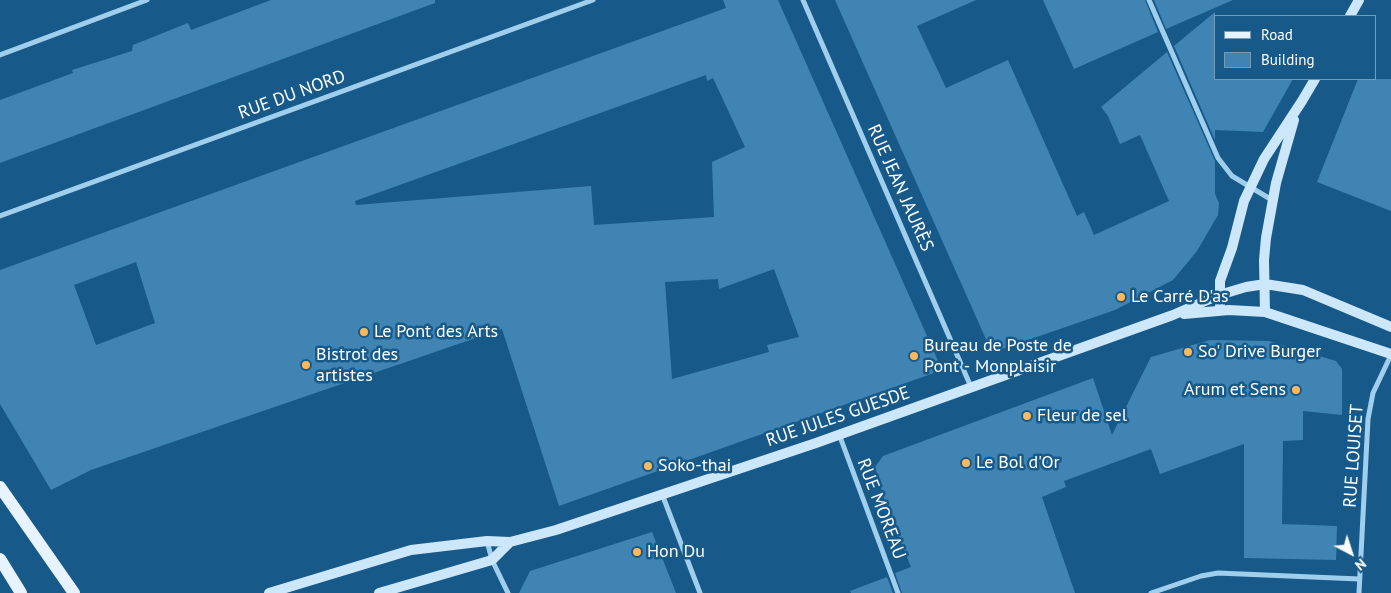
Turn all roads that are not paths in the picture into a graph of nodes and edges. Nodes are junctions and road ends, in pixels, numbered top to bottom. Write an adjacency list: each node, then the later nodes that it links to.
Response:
1 (147, 0): 7 (street)
2 (593, 0): 12 (street, RUE DU NORD)
3 (803, 0): 20 (street, RUE JEAN JAURÈS)
4 (1150, 0): 10 (street)
5 (1359, 0): 6 (main road)
6 (1351, 15)
7 (0, 55)
8 (1314, 80): 9 (main road)
9 (1302, 101): 10 (main road); 11 (main road)
10 (1250, 188): 11 (street); 14 (main road)
11 (1272, 200): 13 (main road)
12 (0, 216)
13 (1265, 284): 14 (main road, RUE JULES GUESDE); 16 (main road); 18 (main road, RUE JULES GUESDE)
14 (1220, 295): 15 (main road); 17 (main road, RUE JULES GUESDE)
15 (1220, 310): 16 (main road, RUE JULES GUESDE); 17 (main road, RUE JULES GUESDE)
16 (1264, 312): 19 (main road, RUE JULES GUESDE)
17 (1173, 315): 20 (main road, RUE JULES GUESDE)
18 (1391, 327)
19 (1391, 354): 28 (street, RUE LOUISET)
20 (972, 387): 21 (main road, RUE JULES GUESDE)
21 (839, 434): 23 (main road, RUE JULES GUESDE); 35 (street, RUE MOREAU)
22 (0, 487): 30 (main road)
23 (662, 494): 25 (main road, RUE JULES GUESDE); 34 (street)
24 (487, 541): 25 (main road, RUE JULES GUESDE); 27 (street); 31 (main road, RUE JULES GUESDE)
25 (510, 542): 27 (main road)
26 (0, 559): 29 (main road)
27 (492, 560): 32 (main road); 33 (street)
28 (1359, 579): 36 (street); 37 (street, RUE LOUISET)
29 (21, 593)
30 (74, 593)
31 (270, 593)
32 (379, 593)
33 (508, 593)
34 (700, 593)
35 (898, 593)
36 (1151, 593)
37 (1359, 593)

